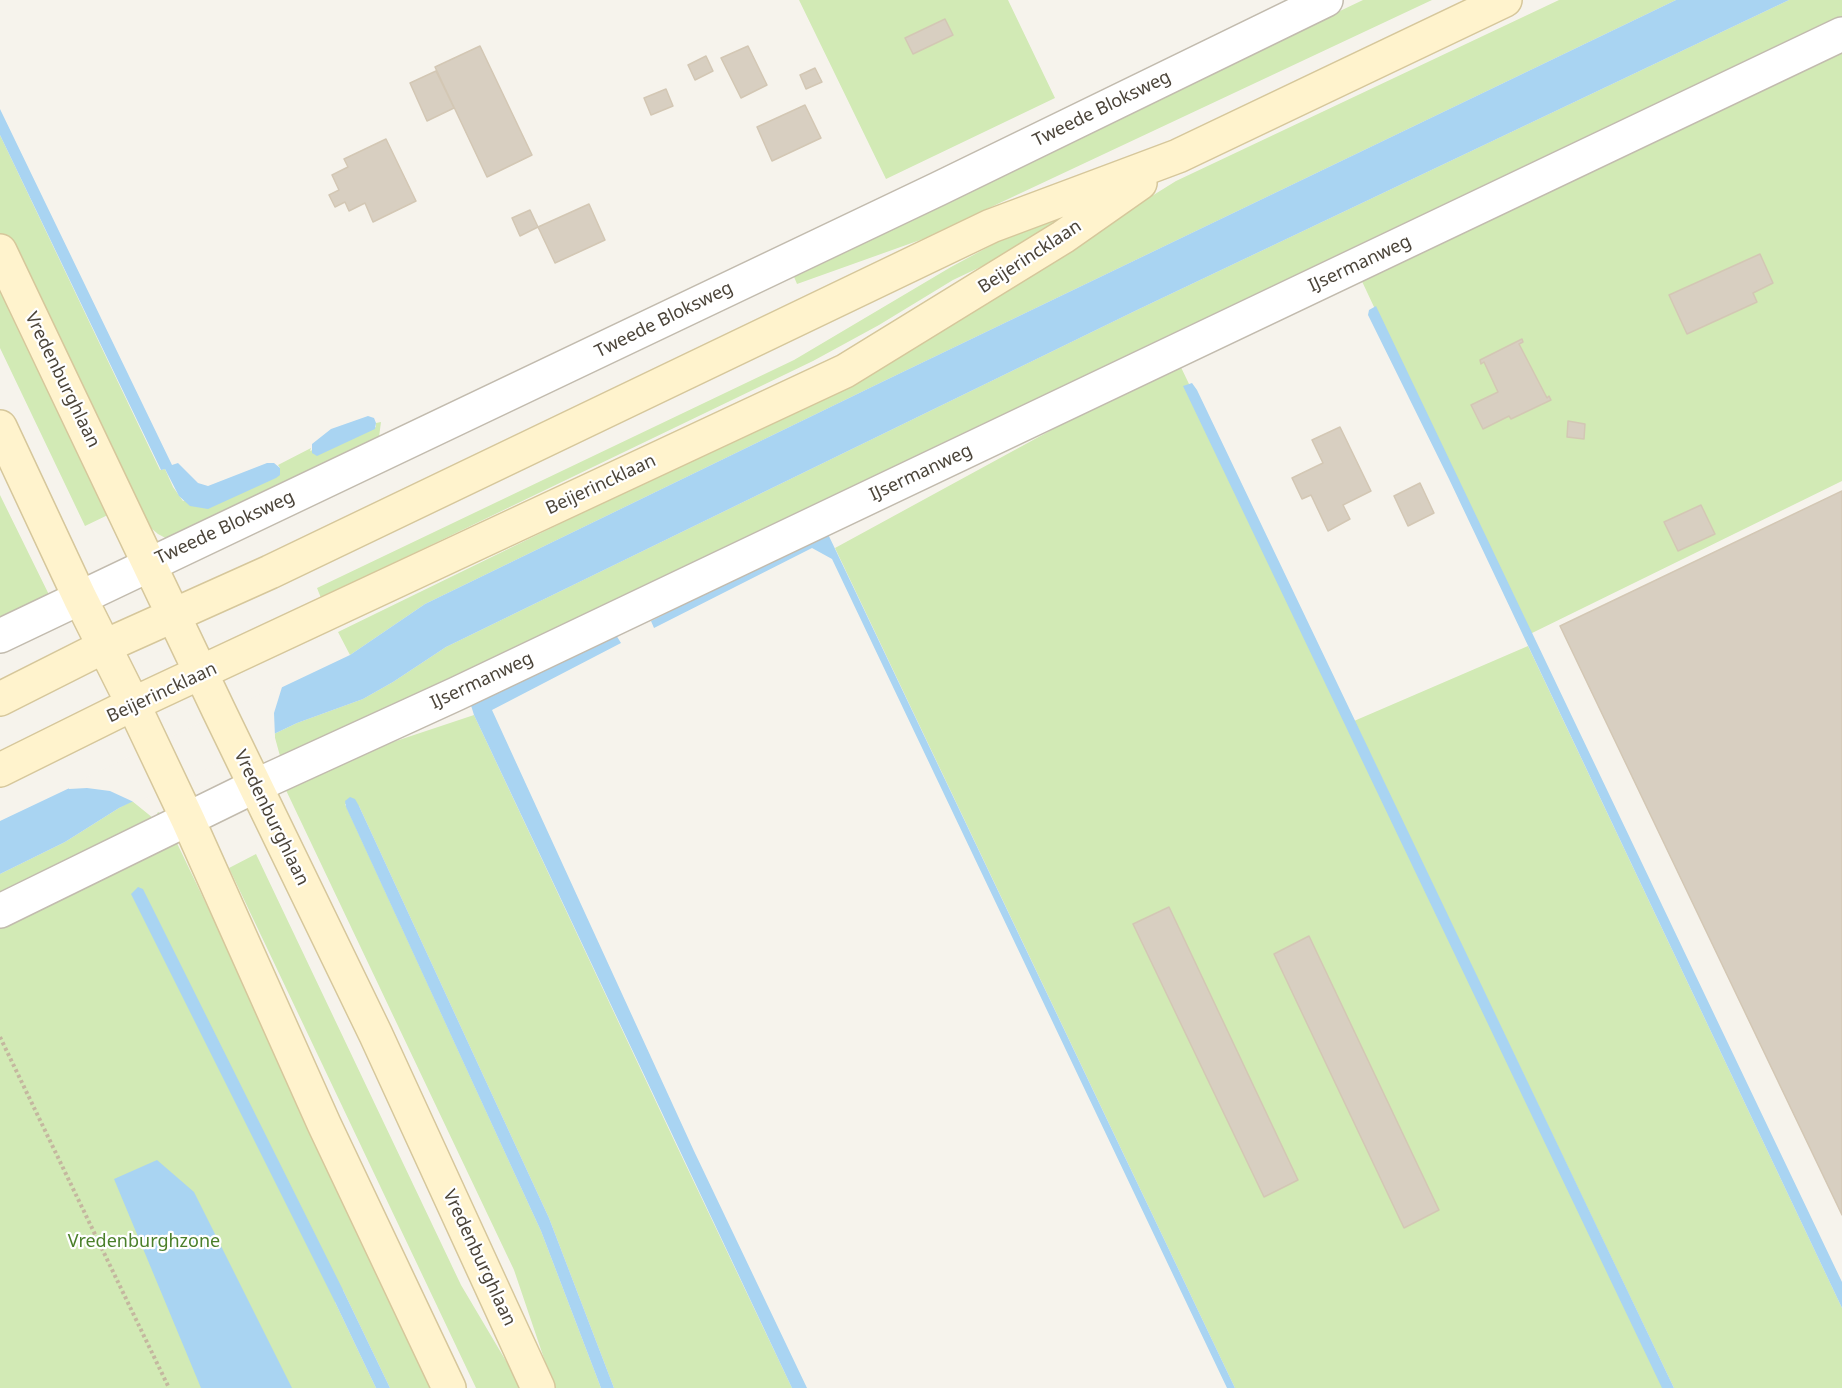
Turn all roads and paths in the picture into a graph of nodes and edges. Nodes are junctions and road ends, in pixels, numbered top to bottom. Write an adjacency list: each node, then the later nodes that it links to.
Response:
1 (1326, 0): 7 (street, Tweede Bloksweg)
2 (1505, 0): 4 (main road, Beijerincklaan)
3 (1842, 34): 16 (street, IJsermanweg)
4 (1178, 156): 9 (main road, Beijerincklaan); 12 (main road, Beijerincklaan)
5 (0, 251): 7 (main road, Vredenburghlaan)
6 (0, 427): 8 (main road)
7 (149, 564): 8 (street, Tweede Bloksweg); 9 (main road, Vredenburghlaan)
8 (80, 598): 10 (street, Tweede Bloksweg); 11 (main road)
9 (174, 615): 11 (main road, Beijerincklaan); 12 (main road, Vredenburghlaan)
10 (0, 636)
11 (103, 647): 13 (main road, Beijerincklaan); 14 (main road)
12 (202, 674): 14 (main road, Beijerincklaan); 16 (main road, Vredenburghlaan)
13 (0, 699)
14 (133, 704): 15 (main road, Beijerincklaan); 17 (main road)
15 (0, 770)
16 (248, 772): 17 (street, IJsermanweg); 22 (main road, Vredenburghlaan)
17 (188, 820): 18 (street, IJsermanweg); 21 (main road)
18 (0, 911)
19 (0, 1037): 20 (path)
20 (169, 1388)
21 (449, 1388)
22 (538, 1388)

